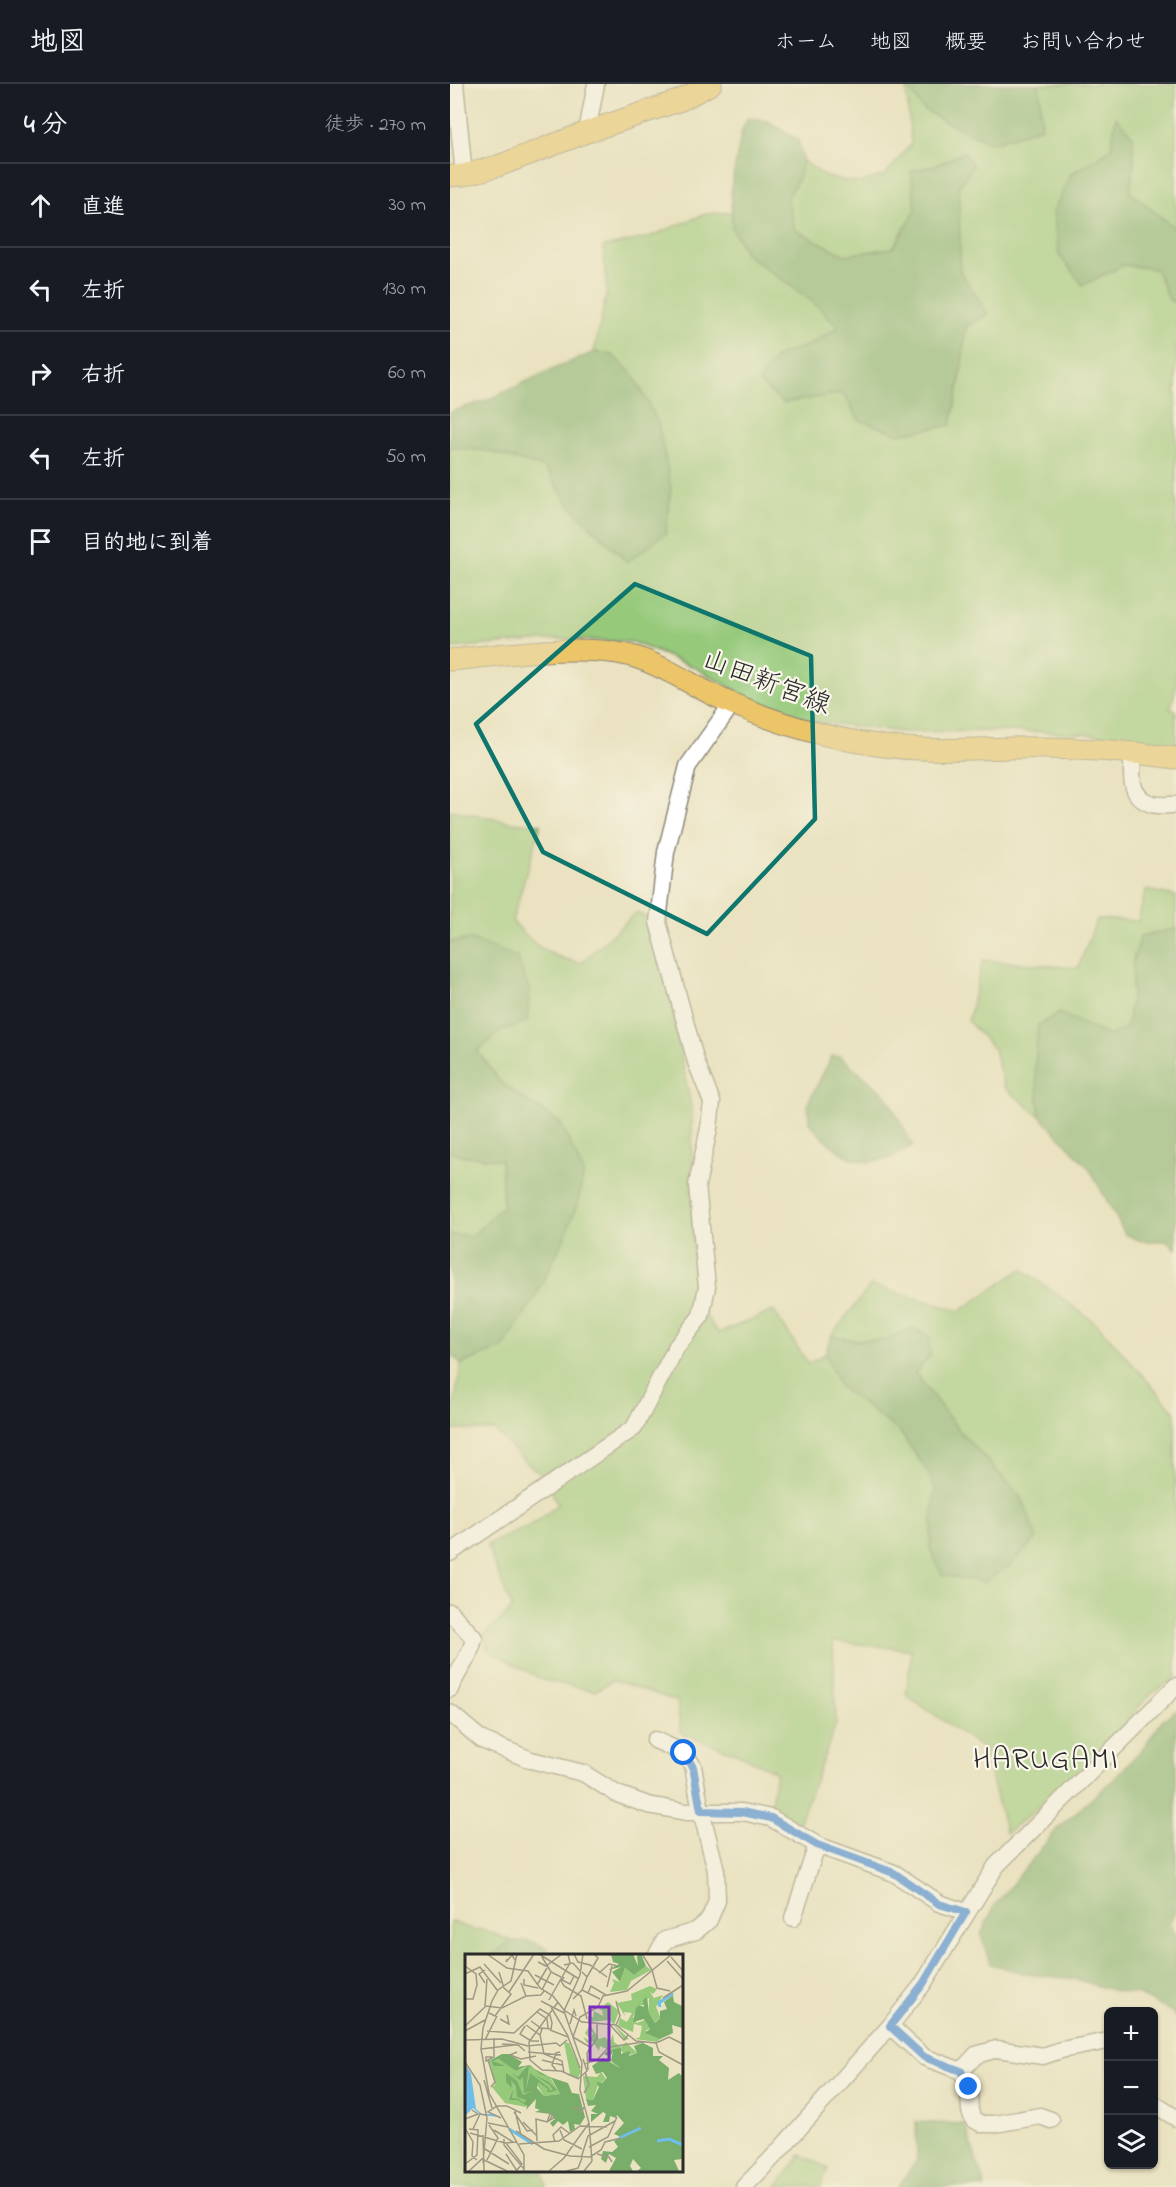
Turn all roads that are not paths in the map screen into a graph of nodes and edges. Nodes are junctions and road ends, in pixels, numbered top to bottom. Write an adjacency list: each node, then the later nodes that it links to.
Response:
1 (455, 84): 5 (street)
2 (596, 84): 4 (street)
3 (711, 84): 4 (main road)
4 (587, 132): 5 (main road)
5 (457, 176)
6 (450, 660): 7 (main road, 山田新宮線)
7 (732, 704): 8 (main road, 山田新宮線); 11 (street)
8 (1133, 752): 9 (main road, 山田新宮線); 10 (street)
9 (1176, 758)
10 (1176, 805)
11 (450, 1552)
12 (450, 1612): 14 (street)
13 (1176, 1686): 19 (street)
14 (450, 1689)
15 (450, 1713): 17 (street)
16 (655, 1740): 17 (street)
17 (701, 1811): 18 (street); 21 (street)
18 (817, 1845): 19 (street); 20 (street)
19 (966, 1912): 22 (street)
20 (793, 1918)
21 (657, 1954)
22 (890, 2026): 24 (street); 28 (street)
23 (1104, 2042): 24 (street)
24 (961, 2071): 27 (street)
25 (1158, 2107): 26 (street)
26 (1176, 2118)
27 (1051, 2120)
28 (744, 2187)

